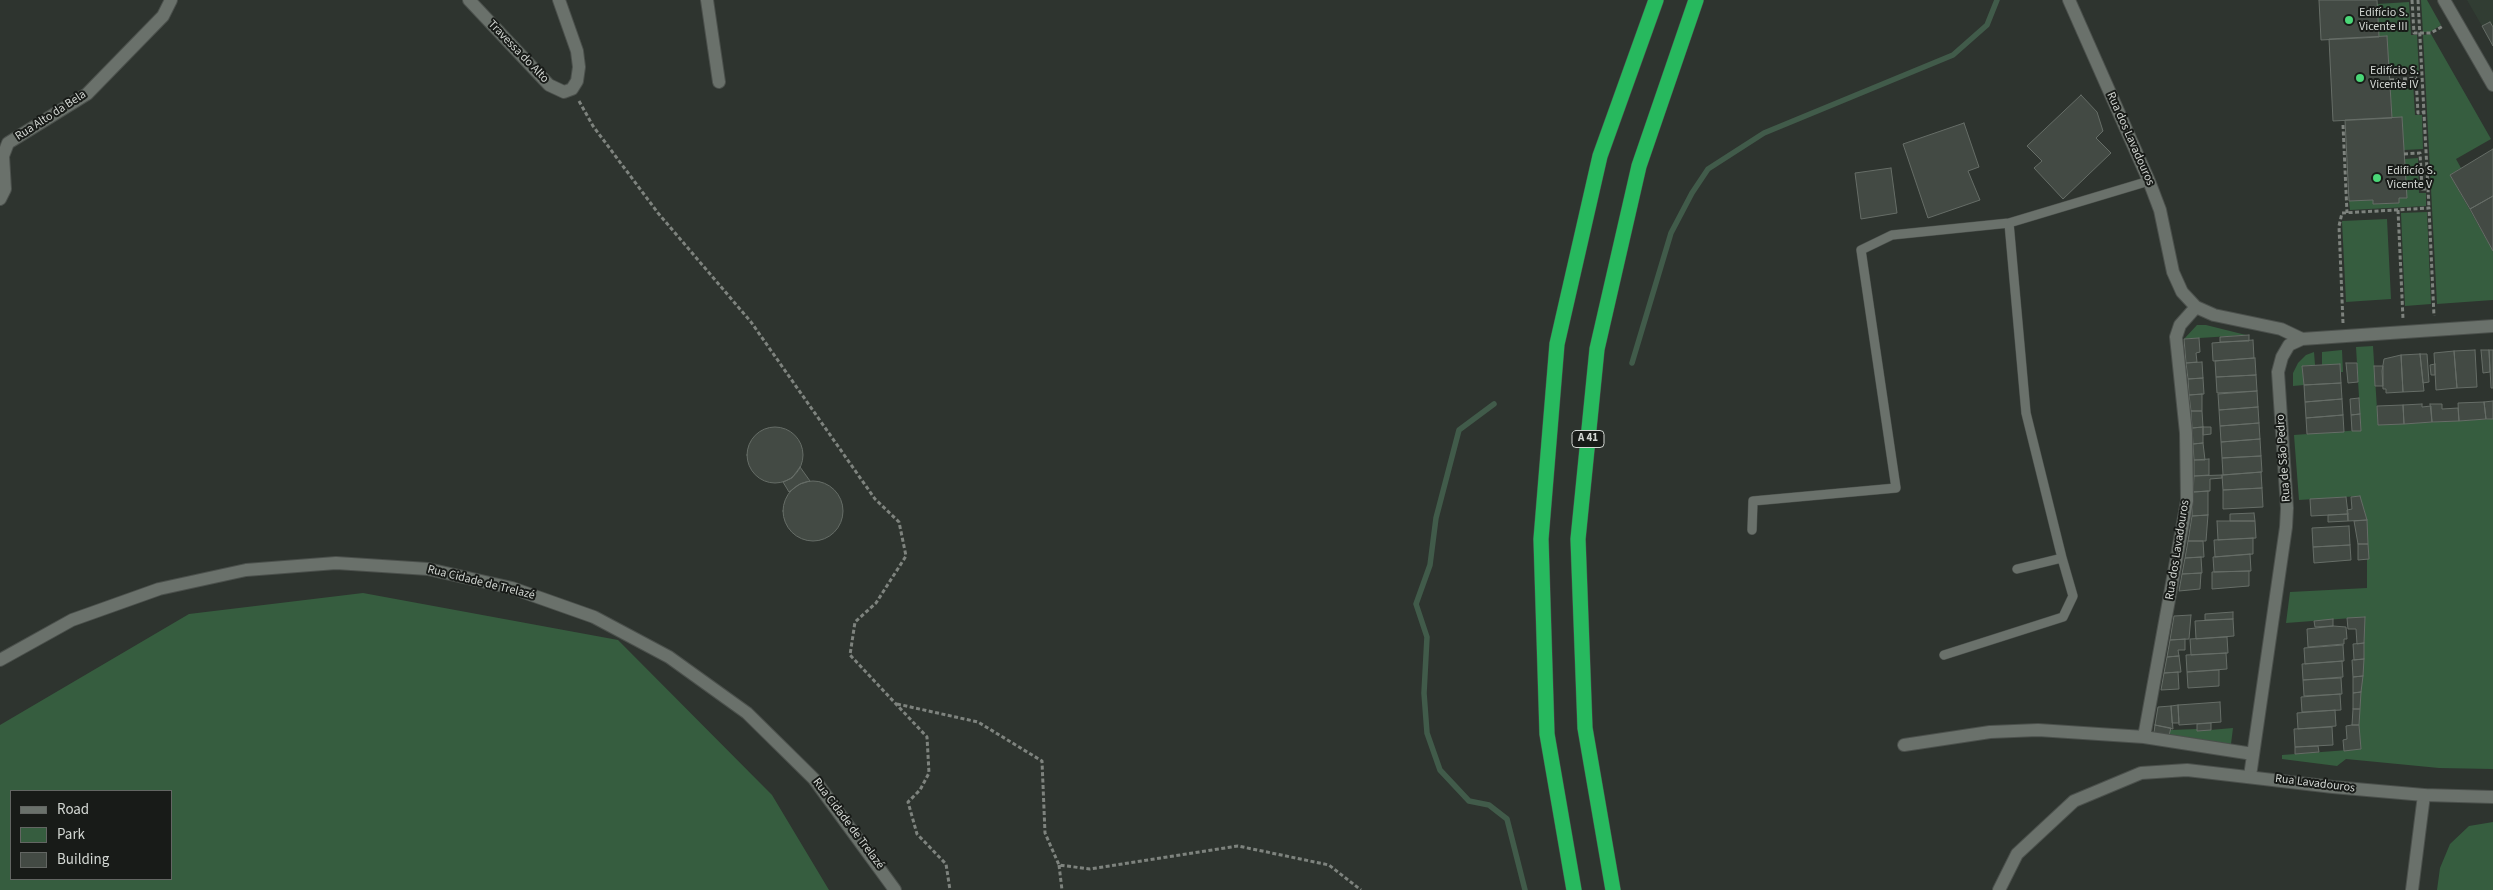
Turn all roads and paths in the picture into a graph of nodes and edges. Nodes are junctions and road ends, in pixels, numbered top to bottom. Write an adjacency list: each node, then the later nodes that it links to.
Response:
1 (171, 0): 22 (street, Rua Alto da Bela)
2 (469, 0): 16 (street, Travessa do Alto)
3 (559, 0): 16 (street)
4 (707, 0): 14 (street)
5 (1656, 0): 50 (highway)
6 (1696, 0): 51 (highway, A 41)
7 (2069, 0): 20 (street, Rua dos Lavadouros)
8 (2412, 0): 12 (path)
9 (2418, 0): 12 (path)
10 (2444, 0): 11 (street)
11 (2456, 19): 12 (path); 15 (street)
12 (2420, 33): 17 (path)
13 (2390, 80): 17 (path)
14 (719, 82)
15 (2493, 85)
16 (572, 89): 38 (path)
17 (2424, 112): 21 (path)
18 (2343, 125): 25 (path)
19 (2404, 154): 21 (path)
20 (2149, 182): 26 (lane); 27 (street, Rua dos Lavadouros)
21 (2428, 189): 23 (path)
22 (0, 199)
23 (2429, 208): 24 (path); 29 (path)
24 (2398, 210): 25 (path); 30 (path)
25 (2347, 213): 31 (path)
26 (2009, 223): 33 (lane); 34 (lane)
27 (2196, 307): 32 (street, Rua dos Lavadouros); 39 (street, Rua dos Lavadouros)
28 (2493, 326): 29 (street)
29 (2434, 330): 30 (street)
30 (2404, 331): 31 (street)
31 (2343, 335): 32 (street)
32 (2302, 339): 41 (street, Rua de São Pedro)
33 (1752, 530)
34 (2062, 558): 35 (lane); 36 (lane)
35 (2016, 569)
36 (1944, 656)
37 (0, 660): 46 (street, Rua Cidade de Trelazé)
38 (895, 704): 45 (path); 47 (path)
39 (2144, 737): 40 (street); 41 (street)
40 (1904, 745)
41 (2253, 754): 42 (street, Rua de São Pedro)
42 (2250, 776): 43 (street, Rua Lavadouros); 52 (street, Rua Lavadouros)
43 (2424, 795): 44 (street, Rua Lavadouros); 53 (street)
44 (2493, 797)
45 (1058, 865): 48 (path); 49 (path)
46 (895, 890)
47 (950, 890)
48 (1062, 890)
49 (1360, 890)
50 (1574, 890)
51 (1614, 890)
52 (1999, 890)
53 (2412, 890)

